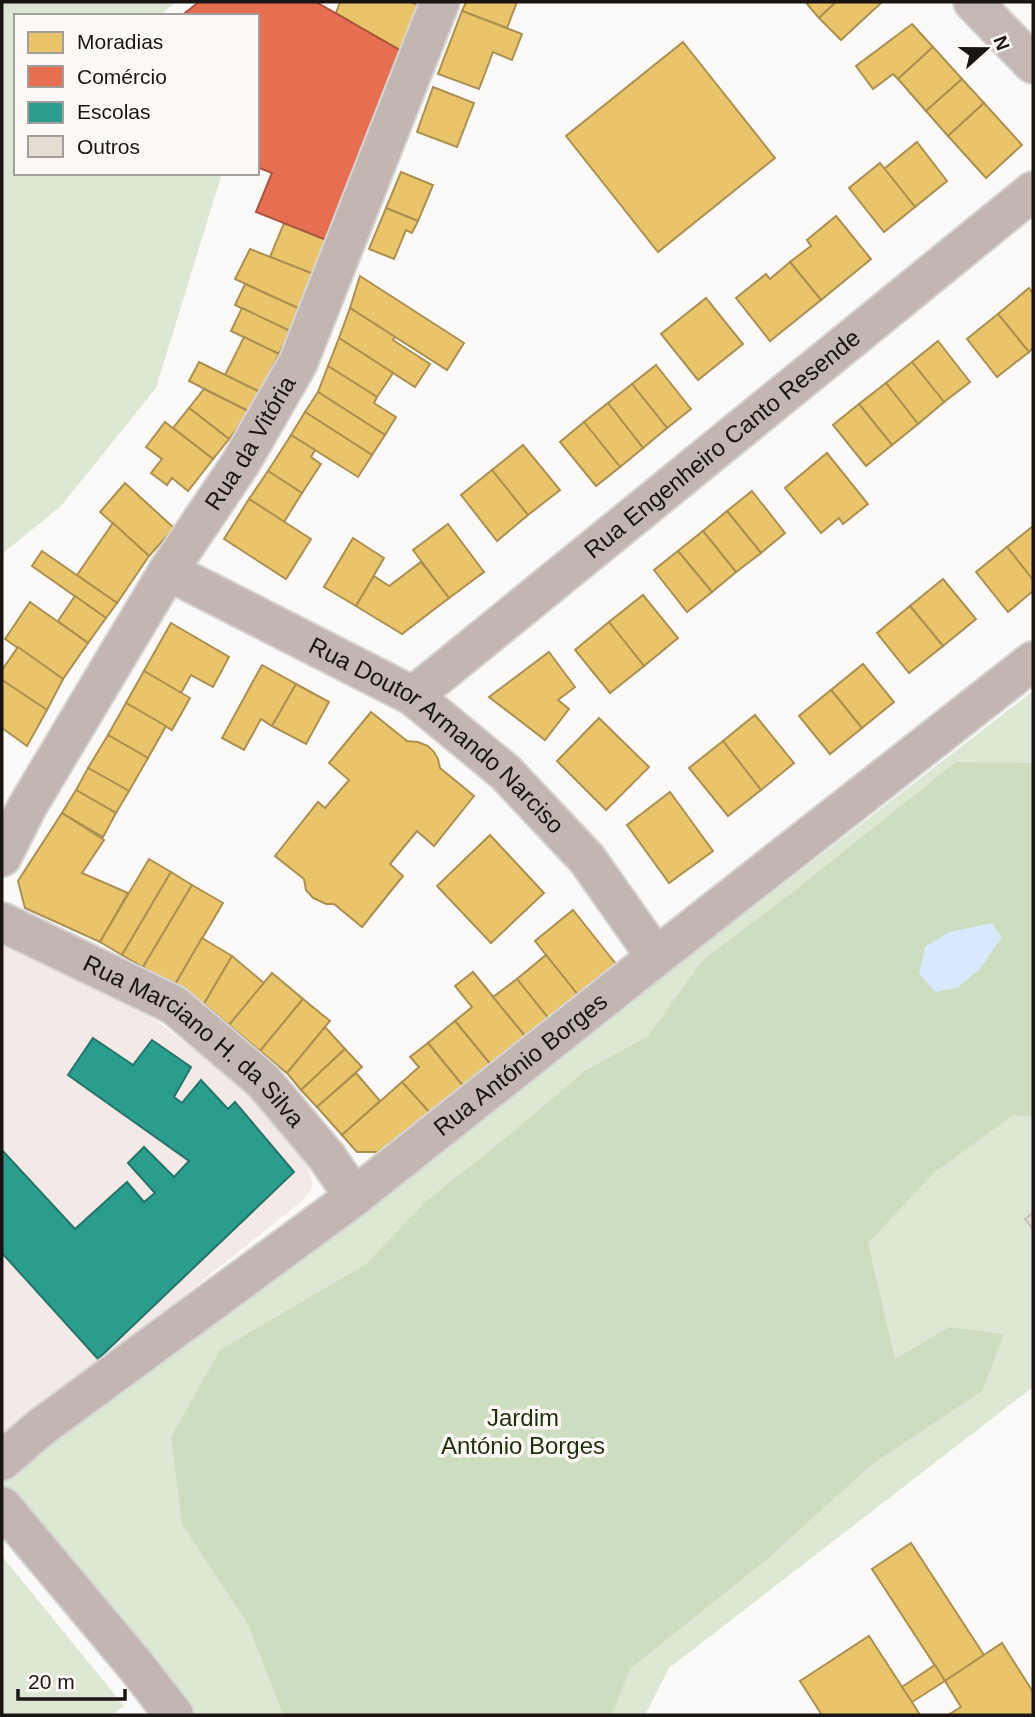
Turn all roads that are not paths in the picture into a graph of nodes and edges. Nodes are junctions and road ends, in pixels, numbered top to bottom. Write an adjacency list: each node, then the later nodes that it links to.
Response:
1 (440, 2): 5 (street, Rua da Vitória)
2 (973, 2): 3 (main road)
3 (1033, 64)
4 (1033, 191): 7 (street, Rua Engenheiro Canto Resende)
5 (168, 571): 7 (street, Rua Doutor Armando Narciso); 8 (street, Rua da Vitória)
6 (1033, 661): 10 (street, Rua António Borges)
7 (413, 696): 10 (street, Rua Doutor Armando Narciso)
8 (2, 857)
9 (2, 922): 11 (street, Rua Marciano H. da Silva)
10 (656, 957): 11 (street, Rua António Borges)
11 (355, 1197): 12 (street, Rua António Borges)
12 (2, 1461)
13 (2, 1506): 14 (street)
14 (174, 1715)

